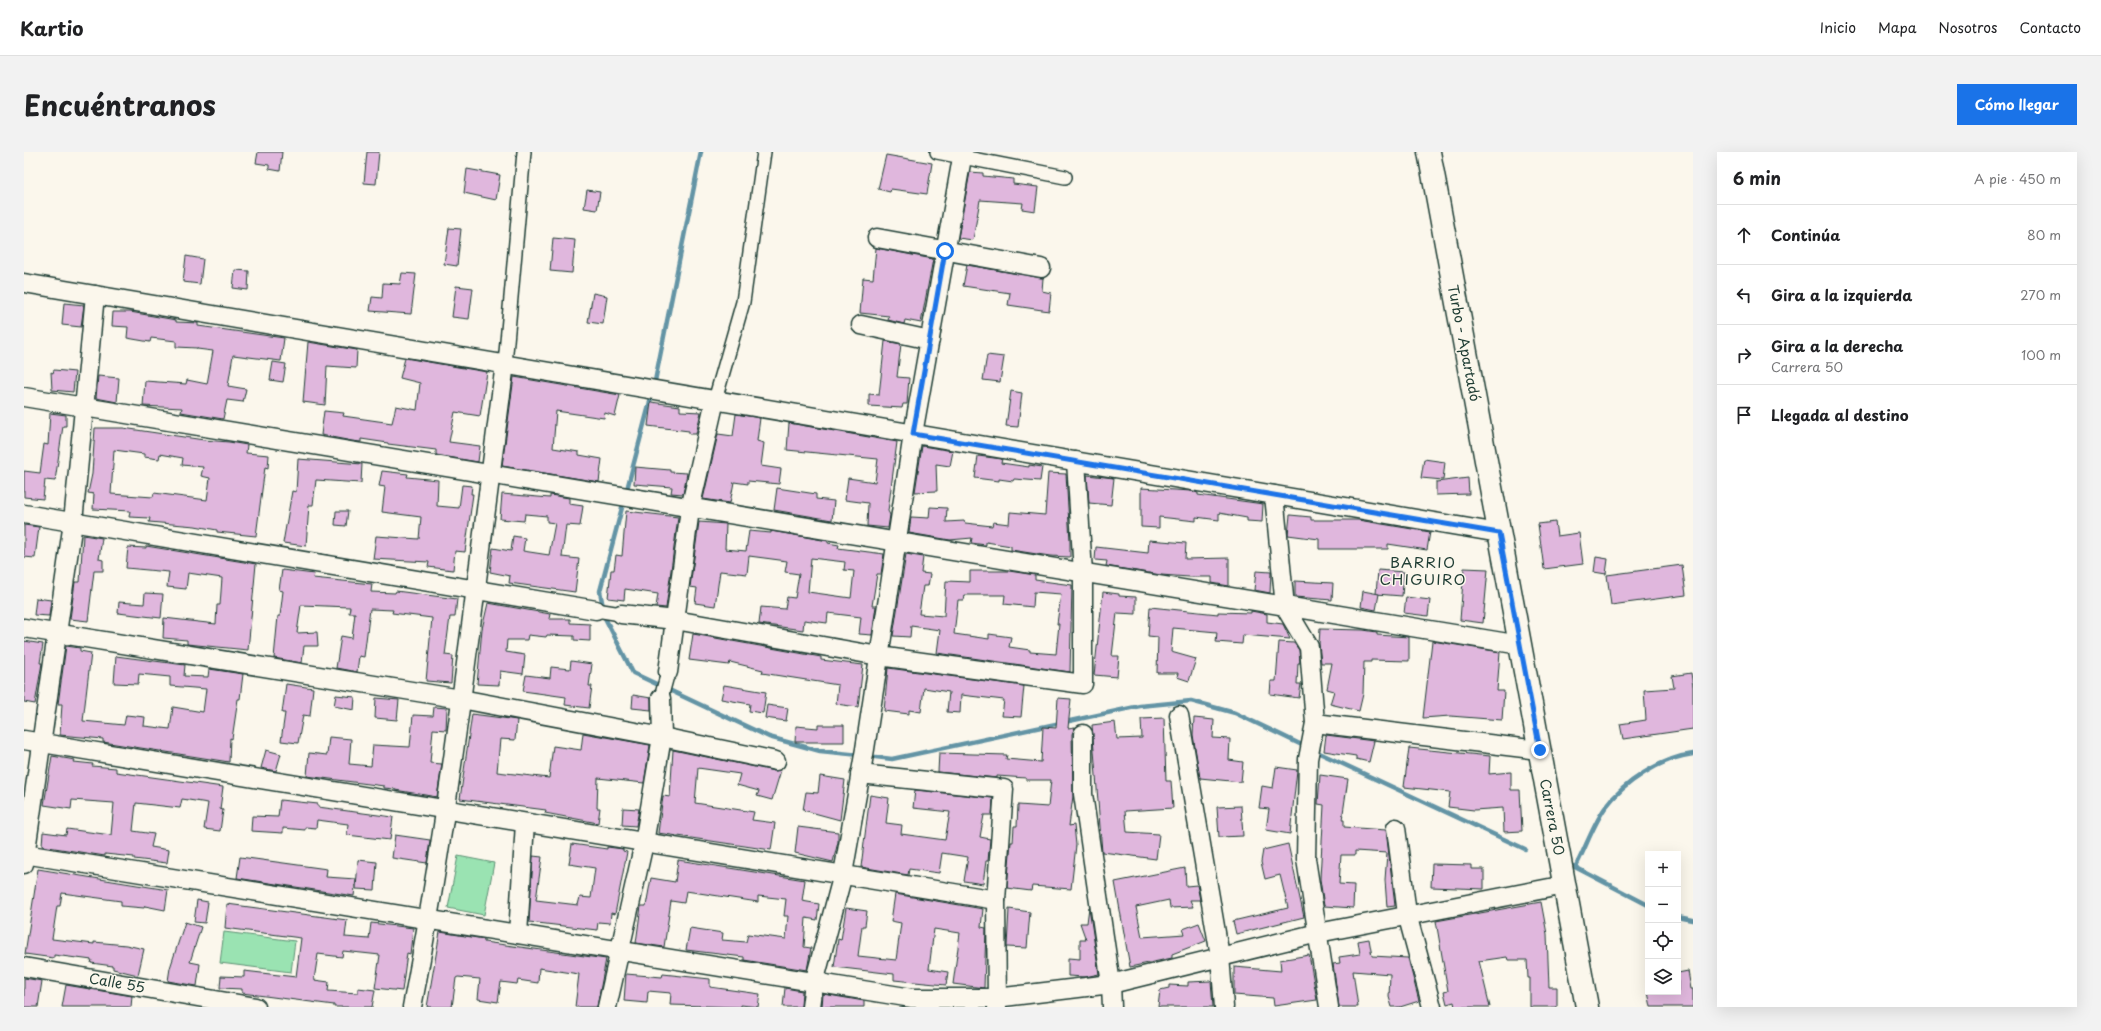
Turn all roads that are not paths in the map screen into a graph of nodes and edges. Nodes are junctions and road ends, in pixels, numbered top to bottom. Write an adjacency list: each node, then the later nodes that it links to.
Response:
1 (524, 152): 14 (street)
2 (764, 152): 16 (street)
3 (937, 152): 5 (street)
4 (1428, 152): 25 (main road, Turbo - Apartadó)
5 (962, 154): 6 (street); 8 (street)
6 (1065, 177)
7 (877, 238): 8 (street)
8 (945, 251): 9 (street); 13 (street)
9 (1041, 268)
10 (24, 283): 11 (street)
11 (94, 295): 14 (street); 17 (street)
12 (861, 325): 13 (street)
13 (930, 340): 18 (street)
14 (505, 364): 16 (street); 20 (street)
15 (24, 397): 17 (street)
16 (715, 400): 18 (street); 22 (street)
17 (84, 407): 20 (street); 24 (street)
18 (913, 434): 19 (street); 26 (street)
19 (1076, 462): 21 (street); 27 (street)
20 (490, 474): 22 (street); 28 (street)
21 (1274, 495): 25 (street); 29 (street)
22 (690, 509): 26 (street); 32 (street)
23 (24, 514): 24 (street)
24 (73, 522): 28 (street); 34 (street)
25 (1499, 533): 35 (main road, Carrera 50)
26 (896, 541): 27 (street); 36 (street)
27 (1083, 573): 29 (street); 36 (street)
28 (475, 590): 30 (street); 39 (street)
29 (1285, 607): 35 (street); 41 (street)
30 (596, 610): 31 (street)
31 (621, 614): 32 (street)
32 (675, 620): 36 (street); 37 (street)
33 (24, 628): 34 (street)
34 (57, 633): 39 (street); 44 (street)
35 (1520, 645): 45 (main road, Carrera 50)
36 (879, 656): 47 (street)
37 (668, 672): 38 (street)
38 (661, 698): 43 (street)
39 (461, 699): 43 (street); 48 (street)
40 (1179, 715): 61 (street)
41 (1314, 729): 45 (street); 58 (street)
42 (1083, 734): 64 (street)
43 (662, 737): 46 (street); 51 (street)
44 (33, 741): 48 (street); 52 (street)
45 (1540, 750): 54 (main road, Carrera 50)
46 (776, 761)
47 (860, 774): 53 (street); 55 (street)
48 (447, 809): 49 (street); 57 (street)
49 (525, 822): 51 (street); 59 (street)
50 (1396, 828): 56 (street)
51 (644, 843): 53 (street); 60 (street)
52 (24, 857): 57 (street)
53 (843, 874): 55 (street); 63 (street)
54 (1565, 885): 56 (street); 75 (main road, Carrera 50)
55 (996, 900): 65 (street)
56 (1406, 914): 58 (street); 74 (street)
57 (429, 920): 59 (street); 68 (street)
58 (1318, 933): 61 (street); 73 (street)
59 (518, 934): 60 (street)
60 (621, 951): 63 (street); 69 (street)
61 (1220, 956): 64 (street); 72 (street)
62 (24, 966): 66 (street, Calle 55)
63 (814, 983): 65 (street); 70 (street)
64 (1111, 984): 65 (street); 71 (street)
65 (997, 1002)
66 (209, 1003): 67 (street, Calle 55)
67 (256, 1007)
68 (412, 1007)
69 (607, 1007)
70 (811, 1007)
71 (1112, 1007)
72 (1224, 1007)
73 (1329, 1007)
74 (1432, 1007)
75 (1587, 1007)

